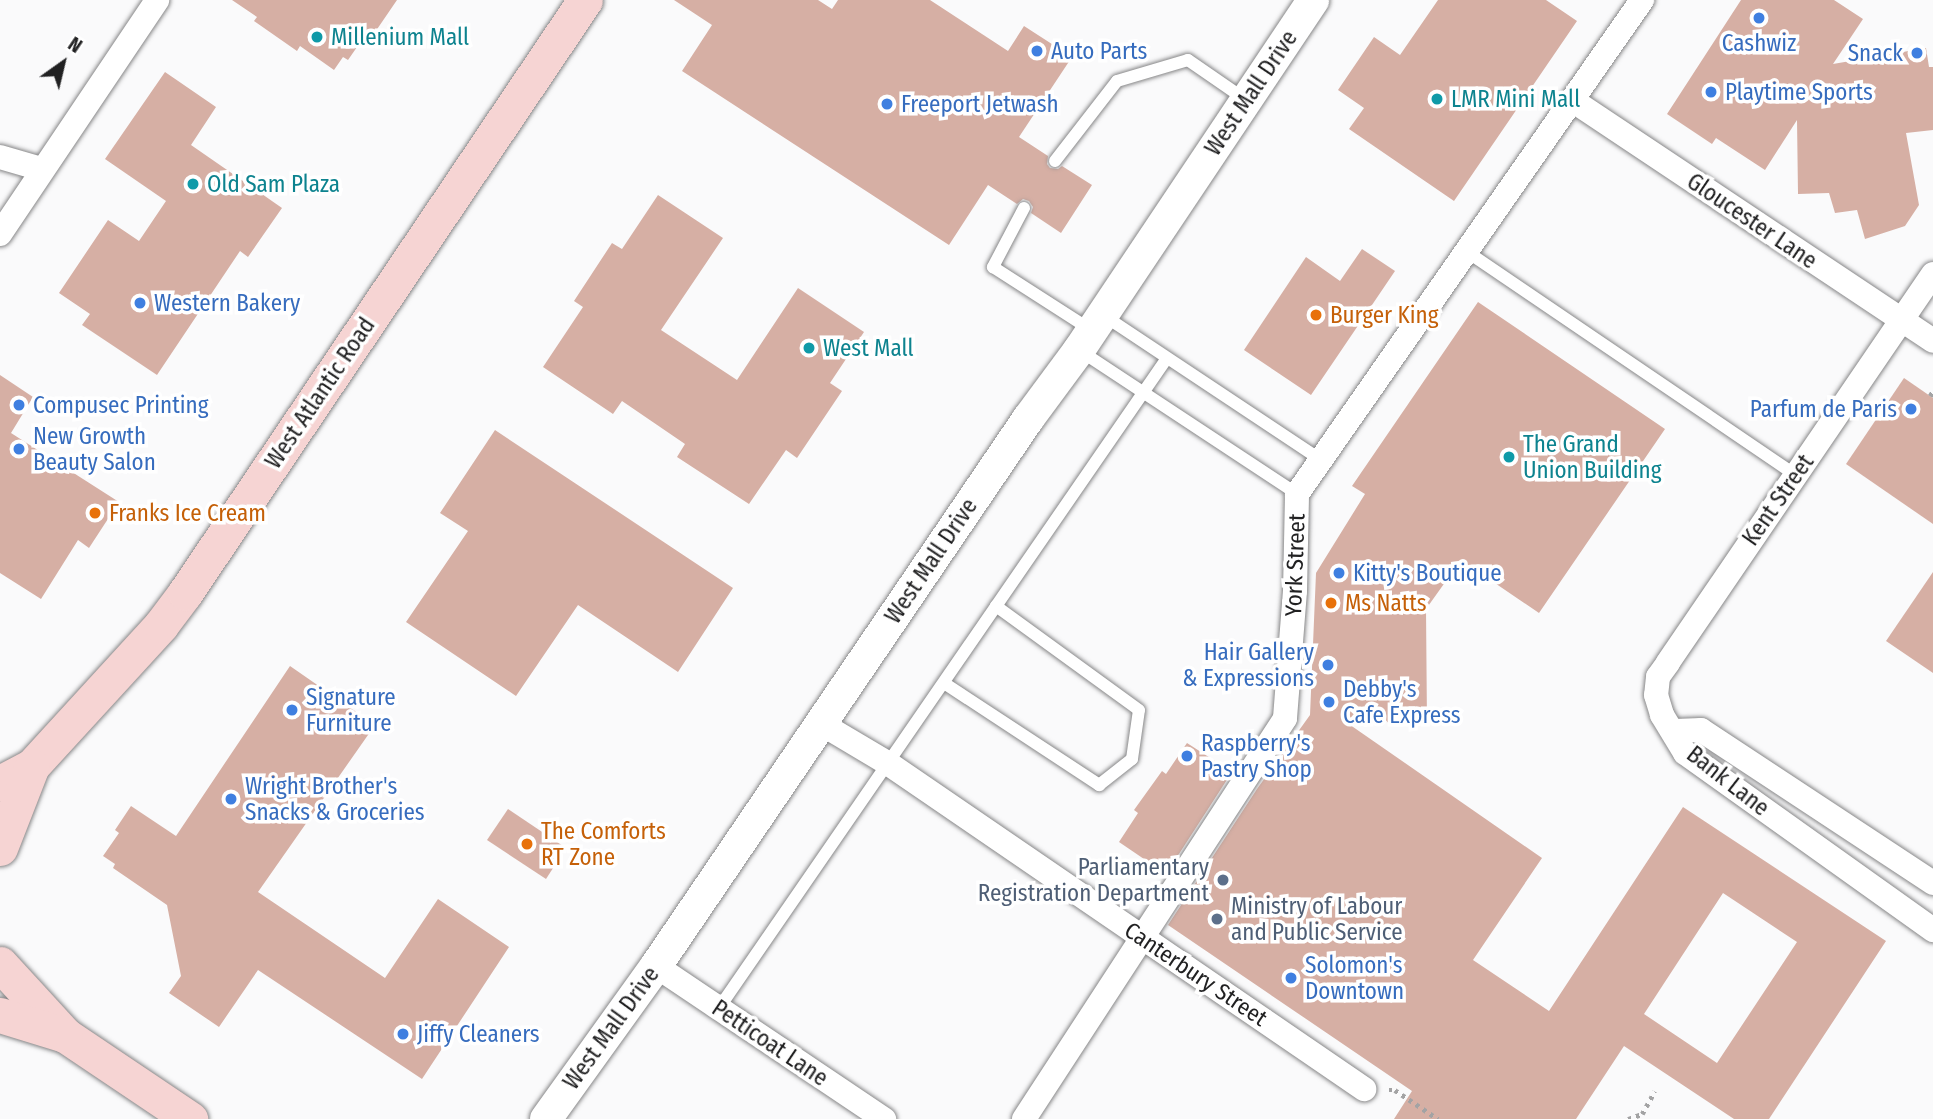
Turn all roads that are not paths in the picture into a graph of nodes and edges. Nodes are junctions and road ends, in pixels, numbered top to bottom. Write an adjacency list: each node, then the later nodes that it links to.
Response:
1 (157, 0): 9 (street)
2 (585, 0): 27 (main road, West Atlantic Road)
3 (1313, 0): 5 (street, West Mall Drive)
4 (1642, 0): 6 (street, York Street)
5 (1246, 100): 8 (lane); 15 (street, West Mall Drive)
6 (1572, 100): 12 (street, York Street); 14 (street, Gloucester Lane)
7 (0, 157): 9 (street)
8 (1055, 161)
9 (41, 169): 11 (street)
10 (1024, 208): 15 (lane)
11 (0, 234)
12 (1466, 251): 19 (street, York Street); 20 (lane)
13 (1933, 274): 14 (street, Kent Street)
14 (1901, 320): 16 (street, Gloucester Lane); 20 (street, Kent Street)
15 (1091, 332): 17 (lane); 18 (lane); 24 (street, West Mall Drive)
16 (1933, 341)
17 (1167, 358): 18 (lane); 19 (lane)
18 (1145, 393): 21 (lane); 22 (lane)
19 (1320, 459): 21 (street, York Street)
20 (1795, 475): 25 (street, Kent Street)
21 (1297, 494): 32 (street, York Street)
22 (996, 606): 23 (lane); 23 (lane)
23 (944, 683): 26 (lane)
24 (820, 723): 26 (street, Canterbury Street); 34 (street, West Mall Drive)
25 (1675, 731): 30 (street, Bank Lane); 31 (street, Bank Lane)
26 (889, 764): 32 (street, Canterbury Street); 35 (lane)
27 (32, 766): 28 (main road, West Atlantic Road); 29 (main road, West Atlantic Road)
28 (0, 783)
29 (0, 848)
30 (1933, 883)
31 (1933, 929)
32 (1141, 937): 38 (street, Canterbury Street); 42 (street, York Street)
33 (0, 964): 37 (main road)
34 (656, 966): 35 (street, Petticoat Lane); 40 (street, West Mall Drive)
35 (719, 1008): 41 (street, Petticoat Lane)
36 (0, 1015): 37 (main road)
37 (65, 1035): 39 (main road)
38 (1364, 1089)
39 (190, 1119)
40 (546, 1119)
41 (884, 1119)
42 (1024, 1119)

